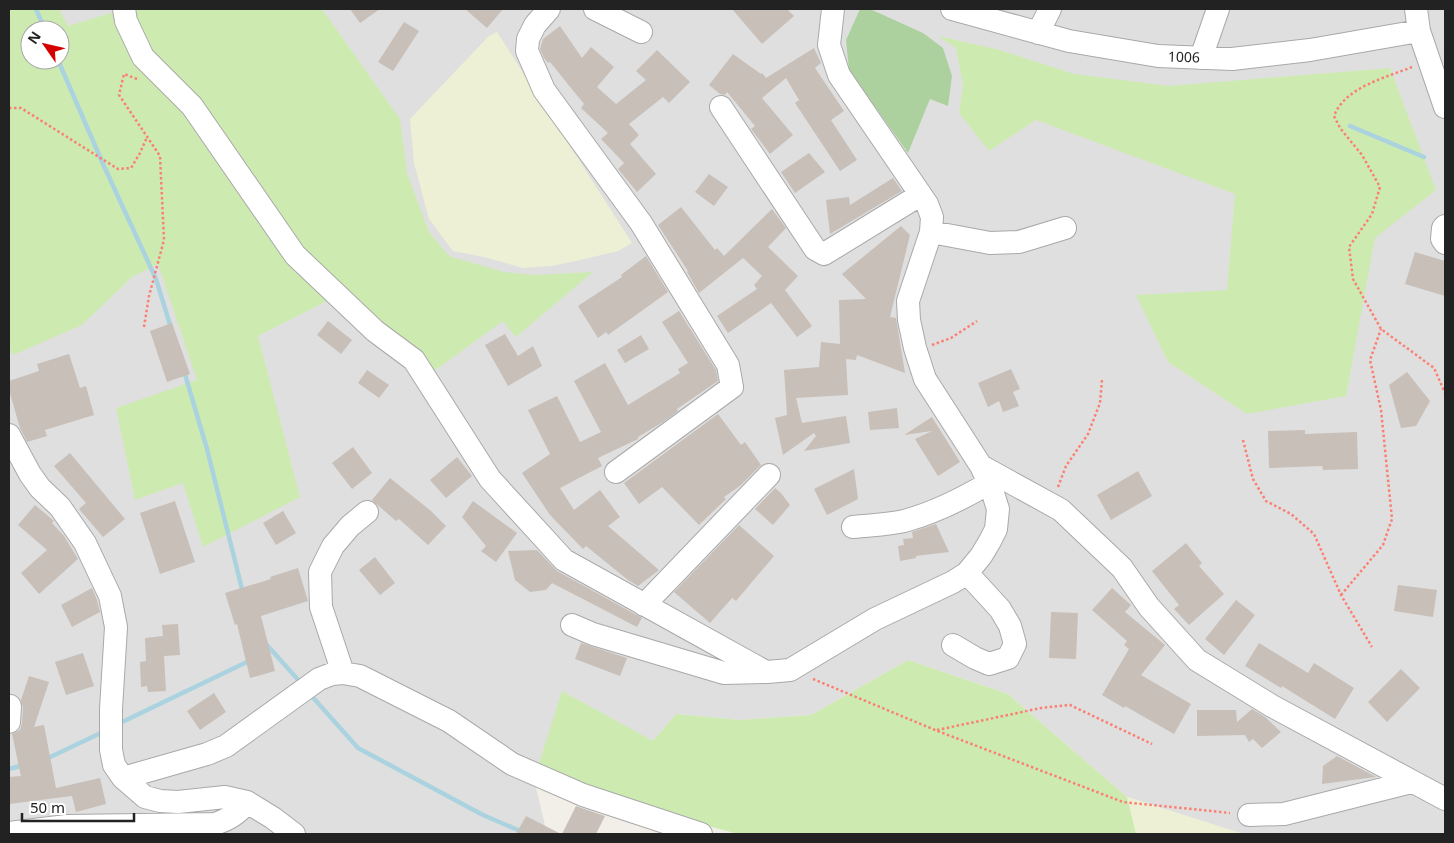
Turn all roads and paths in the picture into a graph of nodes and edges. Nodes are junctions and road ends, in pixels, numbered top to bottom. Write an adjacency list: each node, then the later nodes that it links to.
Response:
1 (124, 9): 13 (street)
2 (549, 9): 32 (street)
3 (595, 9): 10 (street)
4 (833, 9): 19 (street)
5 (952, 9): 11 (street, 1006)
6 (1050, 9): 11 (street)
7 (1218, 9): 14 (street)
8 (1416, 9): 9 (street)
9 (1419, 31): 12 (street); 14 (street, 1006)
10 (641, 32)
11 (1038, 33): 14 (street, 1006)
12 (1434, 55): 16 (street); 26 (path)
13 (143, 57): 18 (path); 40 (street)
14 (1201, 58)
15 (721, 107): 19 (street)
16 (1445, 107)
17 (9, 108): 18 (path)
18 (147, 136): 25 (path)
19 (920, 195): 22 (street)
20 (1445, 226): 23 (street)
21 (1065, 228): 22 (street)
22 (931, 232): 27 (street)
23 (1445, 242)
24 (977, 321): 27 (path)
25 (144, 327)
26 (1381, 329): 29 (path); 39 (path)
27 (916, 348): 34 (street)
28 (1102, 380): 35 (path)
29 (1445, 393)
30 (9, 435): 49 (street)
31 (1243, 440): 39 (path)
32 (616, 472)
33 (769, 475): 40 (street)
34 (985, 475): 35 (street); 37 (street); 38 (street)
35 (1051, 505): 50 (street)
36 (367, 512): 46 (street)
37 (853, 528)
38 (967, 573): 42 (street); 44 (street)
39 (1341, 595): 43 (path)
40 (644, 605): 45 (street)
41 (572, 625): 45 (street)
42 (953, 644)
43 (1372, 647)
44 (790, 670): 45 (street); 47 (path)
45 (767, 672)
46 (343, 673): 49 (street); 57 (street)
47 (935, 730): 48 (path); 53 (path)
48 (1152, 744)
49 (123, 778): 52 (street)
50 (1412, 782): 51 (street); 53 (street)
51 (1445, 799)
52 (247, 802): 54 (street); 56 (street)
53 (1249, 815)
54 (99, 830): 55 (street)
55 (9, 833)
56 (294, 834)
57 (701, 834)

